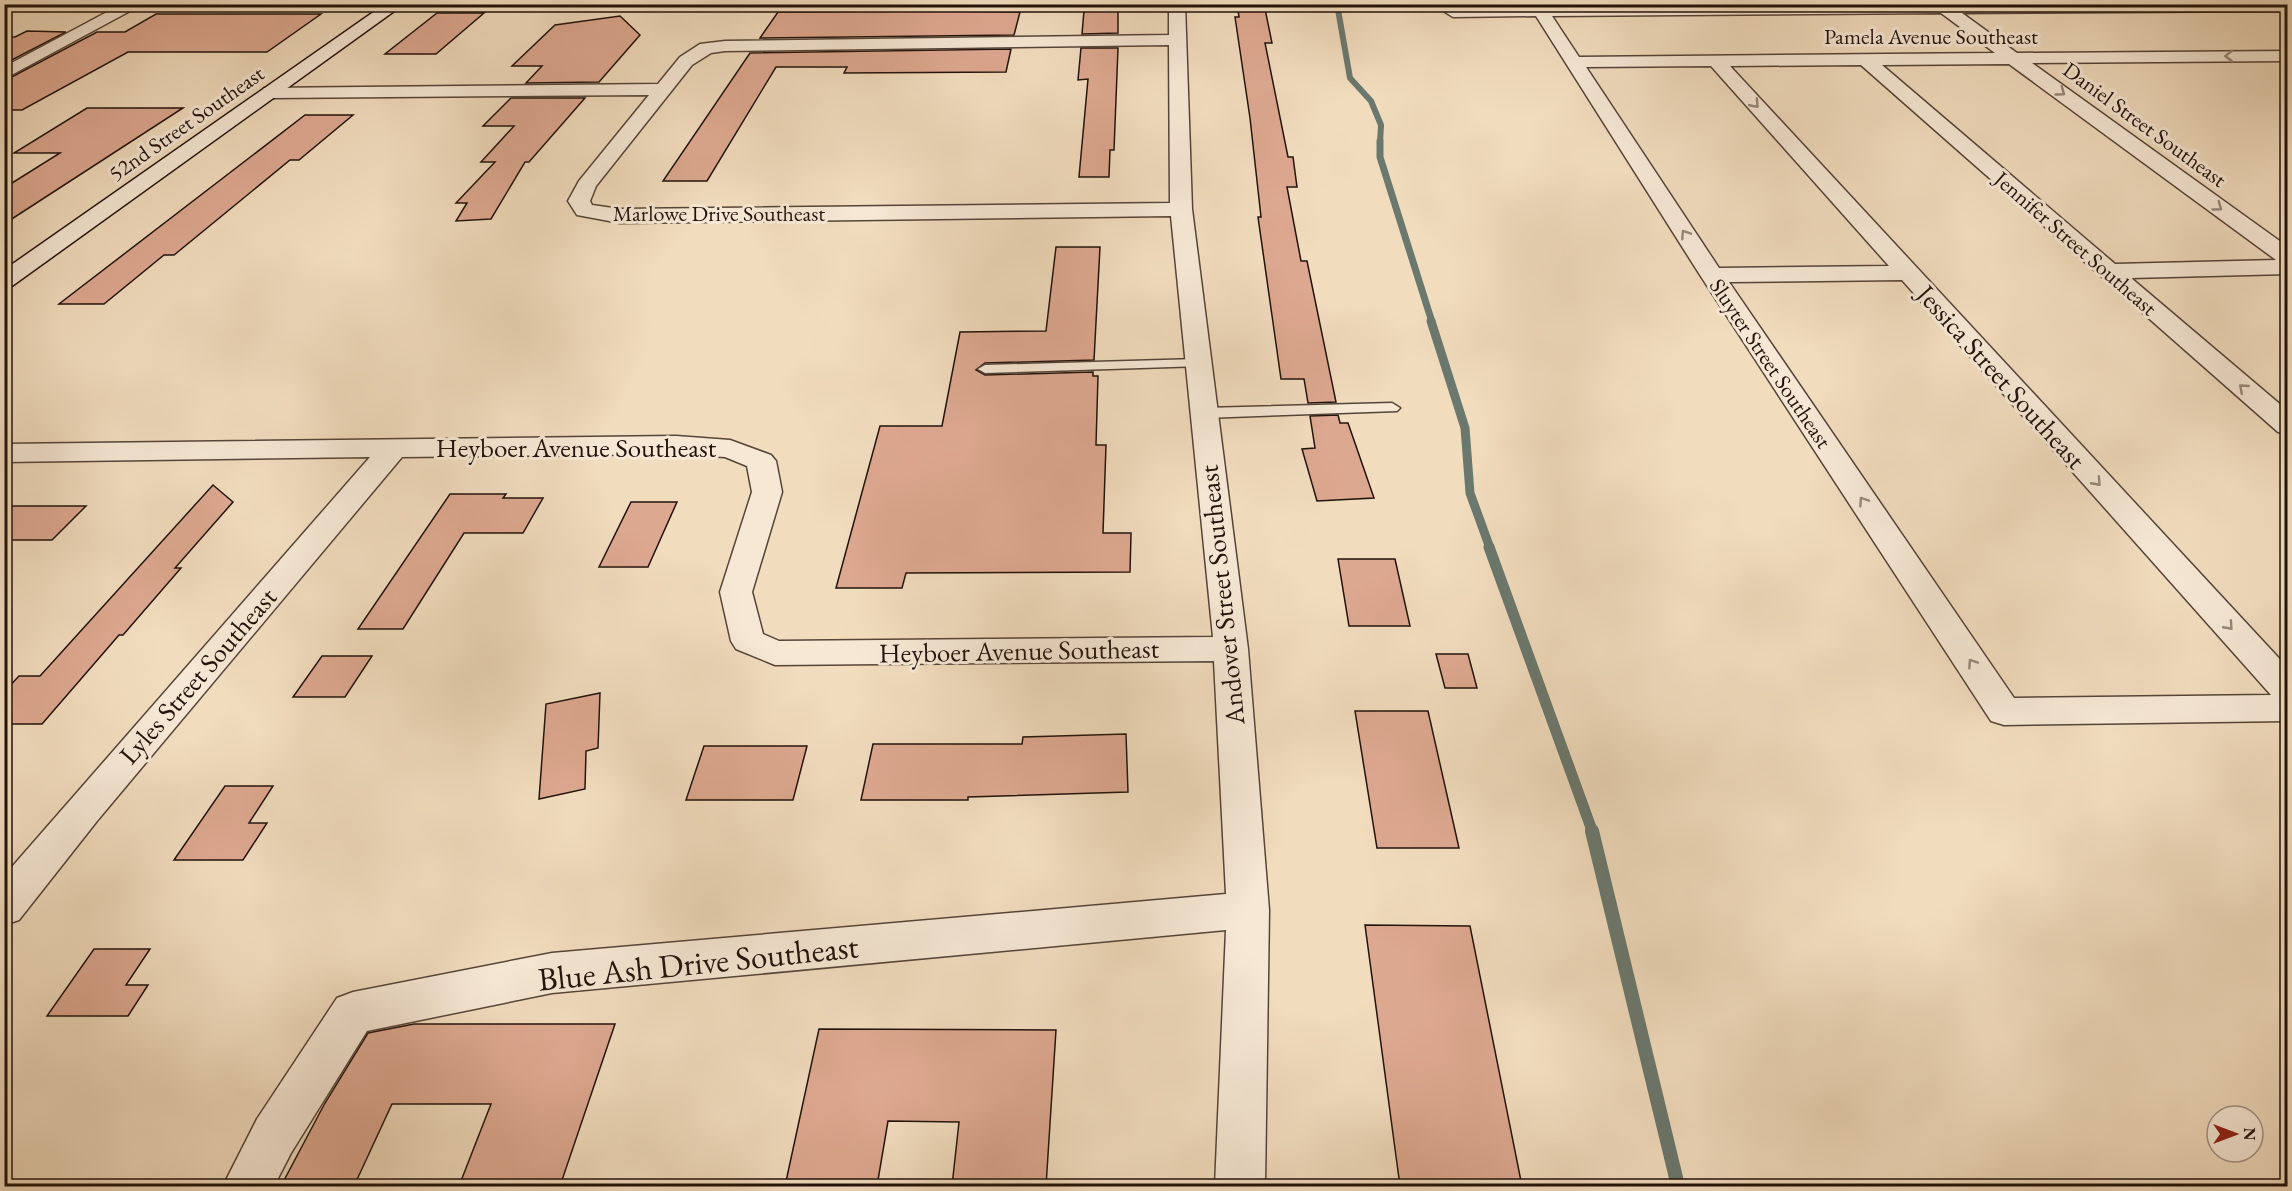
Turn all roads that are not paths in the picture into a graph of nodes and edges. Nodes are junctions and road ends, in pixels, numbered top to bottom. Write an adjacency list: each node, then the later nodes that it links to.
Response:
1 (135, 4): 14 (street)
2 (396, 4): 16 (street, 52nd Street Southeast)
3 (1177, 4): 8 (street, Andover Street Southeast)
4 (2288, 6): 5 (street)
5 (1944, 8): 6 (street); 11 (street, Daniel Street Southeast)
6 (1541, 11): 7 (street); 13 (street, Sluyter Street Southeast)
7 (1453, 12)
8 (1178, 39): 15 (street); 17 (street, Andover Street Southeast)
9 (2288, 56): 11 (street, Pamela Avenue Southeast, one-way to 11)
10 (1865, 58): 11 (street, Pamela Avenue Southeast); 12 (street, Pamela Avenue Southeast); 20 (street, Jennifer Street Southeast)
11 (2014, 58): 18 (street, Daniel Street Southeast, one-way to 18)
12 (1716, 61): 13 (street, Pamela Avenue Southeast); 21 (street, Jessica Street Southeast, one-way to 21)
13 (1574, 62): 22 (street, Sluyter Street Southeast, one-way to 13)
14 (4, 74)
15 (663, 89): 16 (street); 17 (street, Marlowe Drive Southeast)
16 (271, 92): 23 (street, 52nd Street Southeast)
17 (1180, 209): 24 (street, Andover Street Southeast)
18 (2288, 258)
19 (2288, 267): 20 (street)
20 (2108, 271): 28 (street, Jennifer Street Southeast, one-way to 20)
21 (1906, 273): 22 (street); 32 (street, Jessica Street Southeast, one-way to 32)
22 (1712, 275): 33 (street, Sluyter Street Southeast, one-way to 22)
23 (4, 281)
24 (1198, 363): 25 (lane); 27 (street, Andover Street Southeast)
25 (986, 369)
26 (1392, 408): 27 (lane)
27 (1204, 413): 31 (street, Andover Street Southeast)
28 (2288, 426)
29 (395, 447): 30 (street, Heyboer Avenue Southeast); 31 (street, Heyboer Avenue Southeast); 34 (street, Lyles Street Southeast)
30 (4, 453)
31 (1231, 649): 35 (street, Andover Street Southeast)
32 (2288, 691)
33 (2288, 708)
34 (4, 907)
35 (1248, 910): 36 (street, Blue Ash Drive Southeast); 37 (street, Andover Street Southeast)
36 (248, 1186)
37 (1240, 1186)

